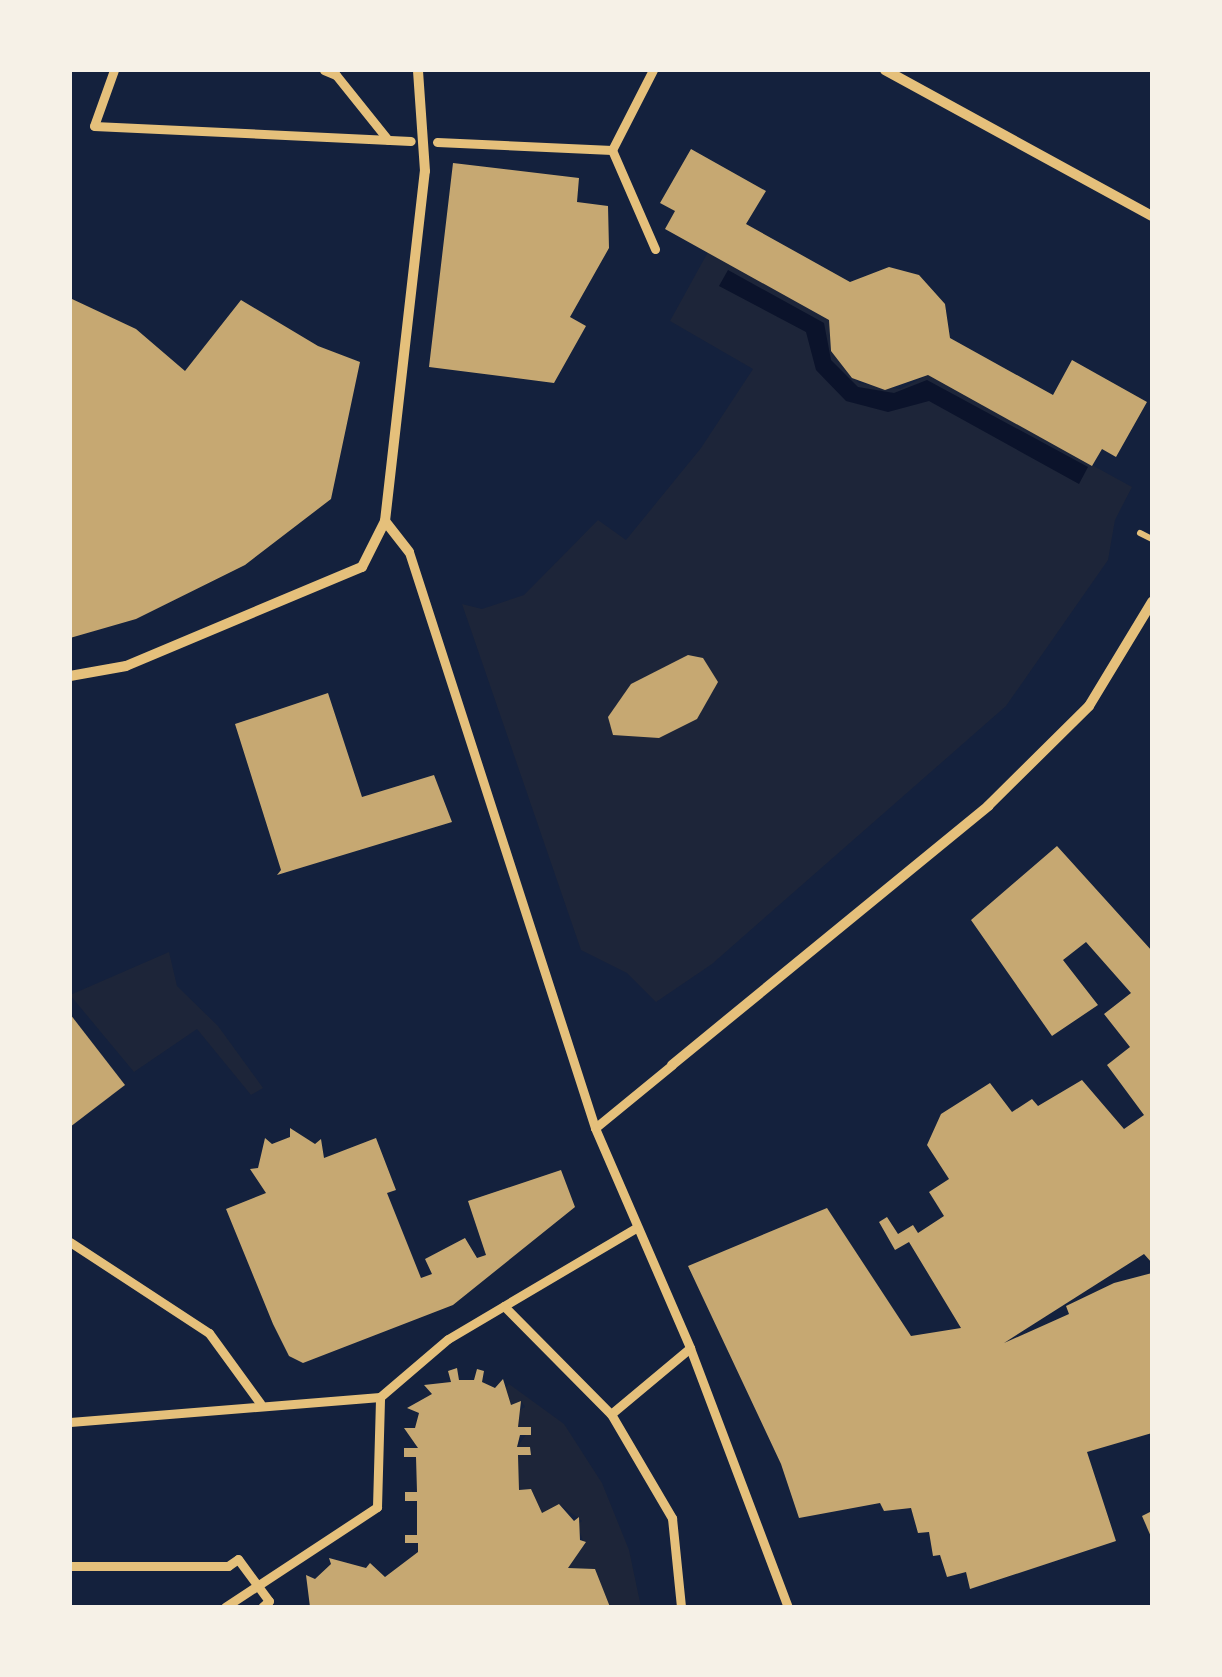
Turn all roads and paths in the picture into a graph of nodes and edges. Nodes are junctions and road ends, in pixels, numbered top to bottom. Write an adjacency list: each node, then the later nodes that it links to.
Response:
1 (114, 70): 6 (street)
2 (324, 70): 6 (street)
3 (418, 70): 12 (street)
4 (652, 70): 9 (street)
5 (885, 70): 10 (street)
6 (388, 140): 7 (street)
7 (411, 141)
8 (437, 142): 9 (street)
9 (612, 150): 11 (street)
10 (1152, 216)
11 (655, 249)
12 (384, 521): 15 (street); 17 (street)
13 (1140, 533): 14 (path)
14 (1152, 539)
15 (409, 552): 19 (street)
16 (1152, 602): 18 (street)
17 (70, 676)
18 (672, 1065): 19 (street)
19 (594, 1128): 20 (street)
20 (636, 1228): 22 (street); 23 (street)
21 (70, 1242): 25 (street)
22 (504, 1306): 24 (street); 26 (street)
23 (690, 1348): 26 (street); 34 (street)
24 (380, 1397): 25 (street); 30 (street)
25 (260, 1403): 27 (street)
26 (610, 1414): 33 (street)
27 (70, 1422)
28 (72, 1566): 29 (street); 30 (street)
29 (70, 1580)
30 (259, 1587): 31 (street); 32 (street)
31 (225, 1607)
32 (262, 1607)
33 (681, 1607)
34 (788, 1607)

